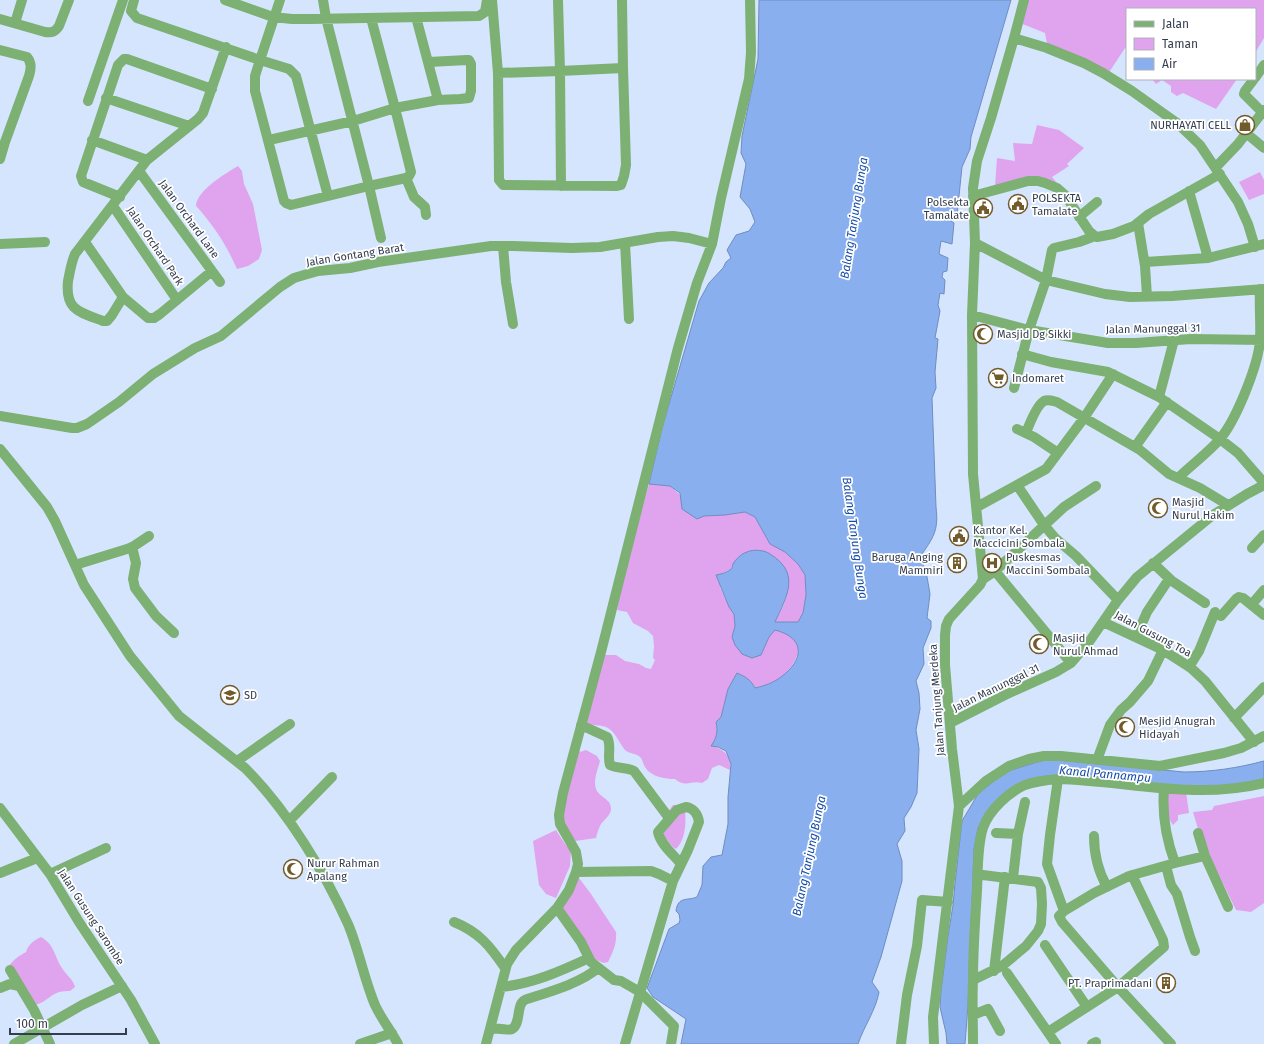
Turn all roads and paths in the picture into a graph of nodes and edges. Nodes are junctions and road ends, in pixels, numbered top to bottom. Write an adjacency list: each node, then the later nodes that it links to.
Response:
1 (22, 0): 19 (street)
2 (69, 0): 19 (street)
3 (124, 0): 34 (street)
4 (134, 0): 21 (street)
5 (225, 0): 14 (street)
6 (280, 0): 14 (street)
7 (323, 0): 16 (street)
8 (487, 0): 15 (street)
9 (492, 0): 28 (street)
10 (558, 0): 27 (street)
11 (622, 0): 26 (street)
12 (750, 0): 68 (street)
13 (1024, 0): 20 (street)
14 (273, 17): 16 (street); 23 (street)
15 (416, 17): 17 (street); 24 (street)
16 (326, 18): 17 (street); 37 (street)
17 (371, 18): 35 (street)
18 (0, 19): 19 (street)
19 (15, 23)
20 (1014, 38): 48 (street); 54 (street)
21 (226, 48): 23 (street); 31 (street)
22 (0, 50): 43 (street)
23 (260, 60): 39 (street); 42 (street)
24 (428, 62): 33 (street); 33 (street)
25 (1264, 65): 29 (street)
26 (623, 68): 27 (street); 51 (street)
27 (560, 71): 28 (street); 51 (street)
28 (498, 73): 51 (street)
29 (1256, 77)
30 (1253, 80): 36 (street)
31 (212, 89): 32 (street); 38 (street)
32 (106, 98): 38 (street); 41 (street)
33 (438, 100): 35 (street)
34 (88, 101)
35 (395, 108): 37 (street); 49 (street)
36 (1263, 112): 40 (street)
37 (353, 121): 39 (street); 50 (street)
38 (189, 126): 46 (street)
39 (311, 130): 42 (street); 53 (street)
40 (1246, 133): 44 (street); 48 (street)
41 (92, 140): 46 (street); 55 (street)
42 (269, 140): 53 (street)
43 (2, 142): 45 (street)
44 (1264, 148)
45 (0, 159)
46 (147, 160): 47 (street)
47 (139, 171): 55 (street); 73 (street, Jalan Orchard Lane)
48 (1218, 171): 52 (street); 70 (street)
49 (406, 178): 50 (street); 58 (street)
50 (369, 186): 53 (street); 62 (street)
51 (561, 186)
52 (1189, 191): 60 (street); 71 (street)
53 (328, 196)
54 (973, 196): 59 (street); 66 (street)
55 (120, 197): 57 (street)
56 (1097, 202): 59 (street)
57 (113, 206): 64 (street); 79 (street, Jalan Orchard Park)
58 (426, 215)
59 (1079, 217): 61 (street)
60 (1138, 223): 61 (street); 72 (street)
61 (1094, 236): 74 (street)
62 (381, 238)
63 (45, 242): 67 (street)
64 (85, 242): 78 (street); 78 (street)
65 (626, 243): 68 (street, Jalan Gontang Barat); 69 (street, Jalan Gontang Barat); 81 (street)
66 (975, 243): 74 (street); 80 (street)
67 (0, 244)
68 (712, 244): 127 (street)
69 (503, 246): 82 (street); 90 (street, Jalan Gontang Barat)
70 (1259, 246): 71 (street)
71 (1208, 258): 72 (street)
72 (1145, 262): 77 (street)
73 (212, 271): 75 (street, Jalan Orchard Lane); 79 (street)
74 (1046, 280): 77 (street); 83 (street)
75 (220, 282)
76 (1262, 289): 77 (street); 85 (street)
77 (1147, 296)
78 (123, 297): 79 (street)
79 (177, 300)
80 (972, 315): 83 (street, Jalan Manunggal 31); 101 (street)
81 (629, 319)
82 (513, 324)
83 (1029, 330): 84 (street, Jalan Manunggal 31); 86 (street)
84 (1174, 340): 85 (street, Jalan Manunggal 31); 89 (street)
85 (1262, 340): 92 (street)
86 (1022, 354): 87 (street); 88 (street)
87 (1114, 374): 89 (street); 91 (street)
88 (1014, 388)
89 (1163, 399): 92 (street); 93 (street)
90 (0, 416)
91 (1084, 418): 93 (street); 95 (street); 95 (street)
92 (1220, 439): 96 (street); 97 (street)
93 (1134, 447): 96 (street)
94 (0, 448): 108 (street)
95 (1058, 453): 98 (street)
96 (1178, 478): 100 (street)
97 (1264, 484): 100 (street, Jalan Manunggal 31)
98 (1017, 486): 101 (street); 102 (street)
99 (1096, 486): 102 (street, Jalan Tanjung Merdeka)
100 (1228, 505): 107 (street, Jalan Manunggal 31)
101 (977, 507): 110 (street)
102 (1044, 525): 109 (street, Jalan Tanjung Merdeka); 113 (street)
103 (1264, 535): 106 (street)
104 (149, 536): 105 (street)
105 (132, 547): 108 (street); 118 (street)
106 (1252, 548)
107 (1153, 563): 111 (street); 113 (street, Jalan Manunggal 31)
108 (75, 565): 131 (street)
109 (995, 571): 110 (street, Jalan Tanjung Merdeka); 121 (street)
110 (983, 579): 125 (street, Jalan Tanjung Merdeka)
111 (1169, 579): 114 (street); 119 (street)
112 (1264, 590): 115 (street)
113 (1118, 600): 117 (street, Jalan Manunggal 31)
114 (1205, 603)
115 (1252, 604): 116 (street); 122 (street)
116 (1264, 614)
117 (1103, 622): 119 (street, Jalan Gusung Toa); 121 (street, Jalan Manunggal 31)
118 (174, 633)
119 (1136, 637): 120 (street, Jalan Gusung Toa)
120 (1163, 650): 122 (street, Jalan Gusung Toa); 130 (street)
121 (1071, 663): 125 (street, Jalan Manunggal 31)
122 (1189, 667): 124 (street, Jalan Gusung Toa)
123 (1264, 687): 124 (street)
124 (1234, 718): 129 (street, Jalan Gusung Toa)
125 (950, 723): 137 (street, Jalan Tanjung Merdeka)
126 (290, 724): 131 (street)
127 (582, 726): 139 (street); 150 (street)
128 (1264, 736): 129 (street)
129 (1254, 742): 130 (street)
130 (1097, 760): 137 (street)
131 (237, 761): 140 (street)
132 (332, 777): 140 (street)
133 (1058, 779): 135 (street); 161 (street); 171 (street)
134 (1264, 783): 135 (street)
135 (1164, 789): 149 (street)
136 (1025, 802): 143 (street)
137 (959, 806): 158 (street, Jalan Tanjung Merdeka)
138 (0, 808): 147 (street, Jalan Gusung Sarombe)
139 (669, 818): 148 (street); 148 (street)
140 (289, 821): 184 (street)
141 (996, 833): 143 (street)
142 (1198, 833): 146 (street)
143 (1018, 834): 155 (street)
144 (1094, 836): 157 (street)
145 (106, 848): 152 (street)
146 (1205, 856): 149 (street); 159 (street)
147 (37, 858): 151 (street); 152 (street, Jalan Gusung Sarombe)
148 (681, 864): 156 (street)
149 (1170, 864): 154 (street); 164 (street)
150 (576, 872): 156 (street); 160 (street)
151 (0, 873)
152 (50, 874): 173 (street, Jalan Gusung Sarombe)
153 (983, 875): 155 (street)
154 (1132, 875): 157 (street); 175 (street)
155 (1009, 878): 169 (street); 169 (street)
156 (674, 881): 177 (street)
157 (1107, 886): 161 (street)
158 (948, 902): 193 (street); 194 (street, Jalan Tanjung Merdeka)
159 (1228, 907)
160 (557, 908): 165 (street); 166 (street)
161 (1064, 911): 175 (street)
162 (454, 922): 166 (street)
163 (1045, 945): 178 (street)
164 (1195, 951)
165 (589, 958): 167 (street); 174 (street)
166 (505, 968): 174 (street)
167 (598, 968): 177 (street); 180 (street)
168 (10, 970): 172 (street)
169 (994, 971): 171 (street)
170 (1007, 972): 183 (street)
171 (973, 980): 179 (street)
172 (19, 986): 176 (street); 181 (street)
173 (122, 986): 181 (street); 185 (street, Jalan Gusung Sarombe)
174 (501, 987): 180 (street)
175 (1118, 987): 178 (street); 197 (street)
176 (0, 988)
177 (640, 992): 191 (street); 192 (street)
178 (1087, 1007): 183 (street)
179 (973, 1016): 182 (street); 195 (street)
180 (491, 1028): 190 (street)
181 (42, 1029): 186 (street); 187 (street)
182 (1000, 1031)
183 (1048, 1032): 196 (street)
184 (392, 1033): 188 (street); 189 (street)
185 (152, 1043)
186 (14, 1044)
187 (50, 1044)
188 (360, 1044)
189 (398, 1044)
190 (486, 1044)
191 (625, 1044)
192 (671, 1044)
193 (901, 1044)
194 (934, 1044)
195 (973, 1044)
196 (1056, 1044)
197 (1171, 1044)

